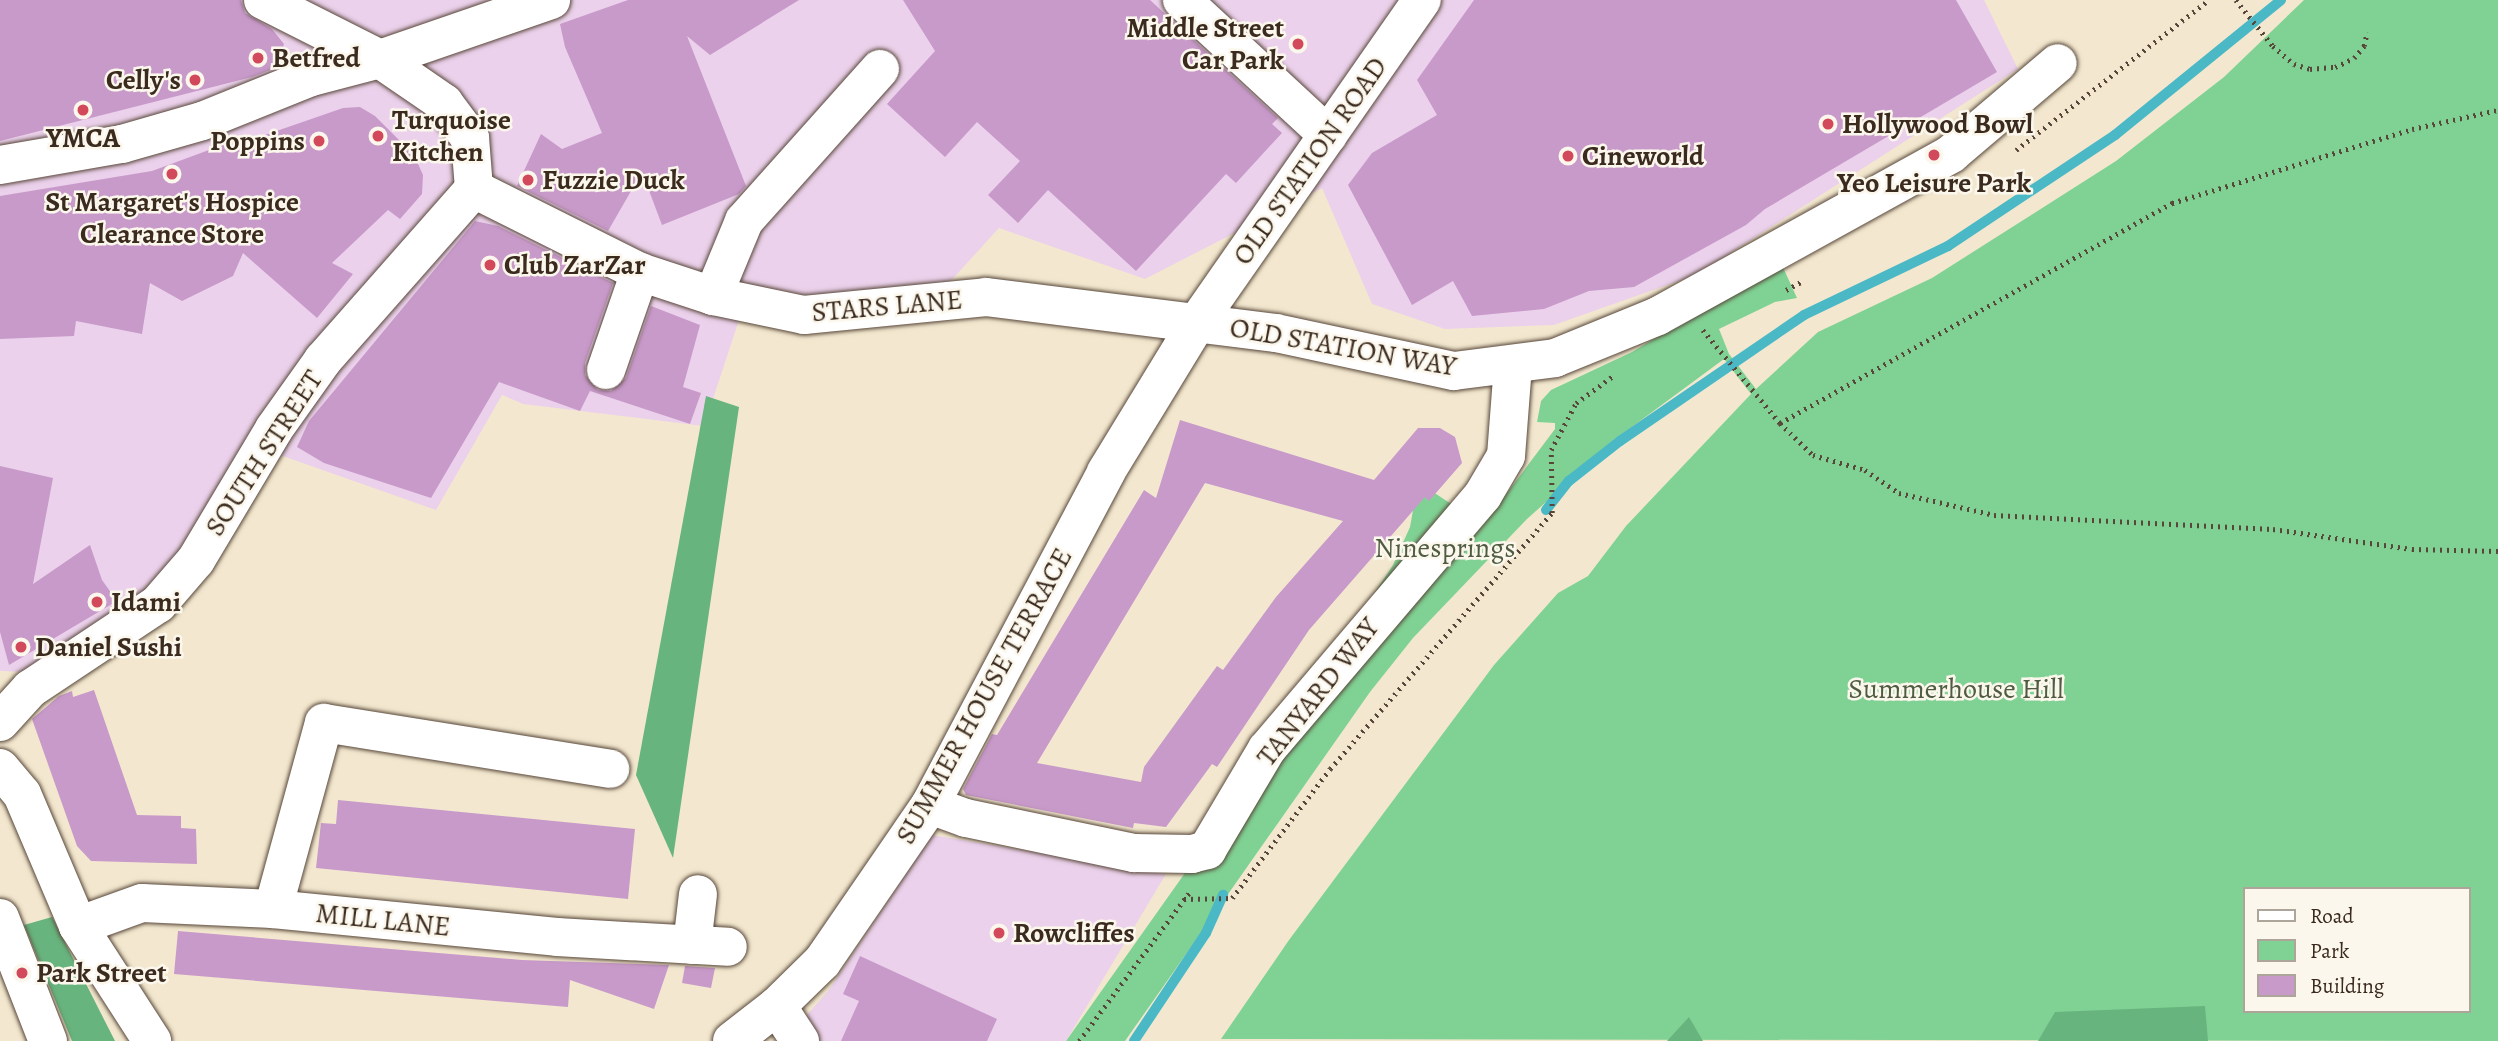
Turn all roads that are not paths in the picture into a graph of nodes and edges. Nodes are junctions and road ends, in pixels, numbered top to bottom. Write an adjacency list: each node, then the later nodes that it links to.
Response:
1 (263, 0): 5 (street)
2 (551, 0): 5 (street)
3 (1182, 0): 8 (street)
4 (1422, 0): 8 (street, OLD STATION ROAD)
5 (380, 59): 9 (street); 10 (street)
6 (2058, 63): 14 (street, OLD STATION WAY)
7 (880, 69): 12 (street)
8 (1328, 135): 13 (street, OLD STATION ROAD)
9 (0, 165)
10 (474, 189): 11 (street, STARS LANE); 16 (street, SOUTH STREET)
11 (640, 272): 12 (street, STARS LANE); 15 (street)
12 (713, 296): 13 (street, STARS LANE)
13 (1198, 321): 14 (street, OLD STATION WAY); 20 (street, SUMMER HOUSE TERRACE)
14 (1513, 366): 20 (street, TANYARD WAY)
15 (606, 370)
16 (15, 688): 17 (street, SOUTH STREET)
17 (0, 722)
18 (0, 768): 24 (street)
19 (610, 769): 22 (street)
20 (930, 805): 25 (street, SUMMER HOUSE TERRACE)
21 (698, 894): 22 (street, MILL LANE)
22 (273, 909): 24 (street, MILL LANE)
23 (0, 918): 26 (street)
24 (78, 926): 27 (street)
25 (778, 1006): 28 (street, SUMMER HOUSE TERRACE); 29 (street)
26 (48, 1041)
27 (152, 1041)
28 (732, 1041)
29 (800, 1041)

